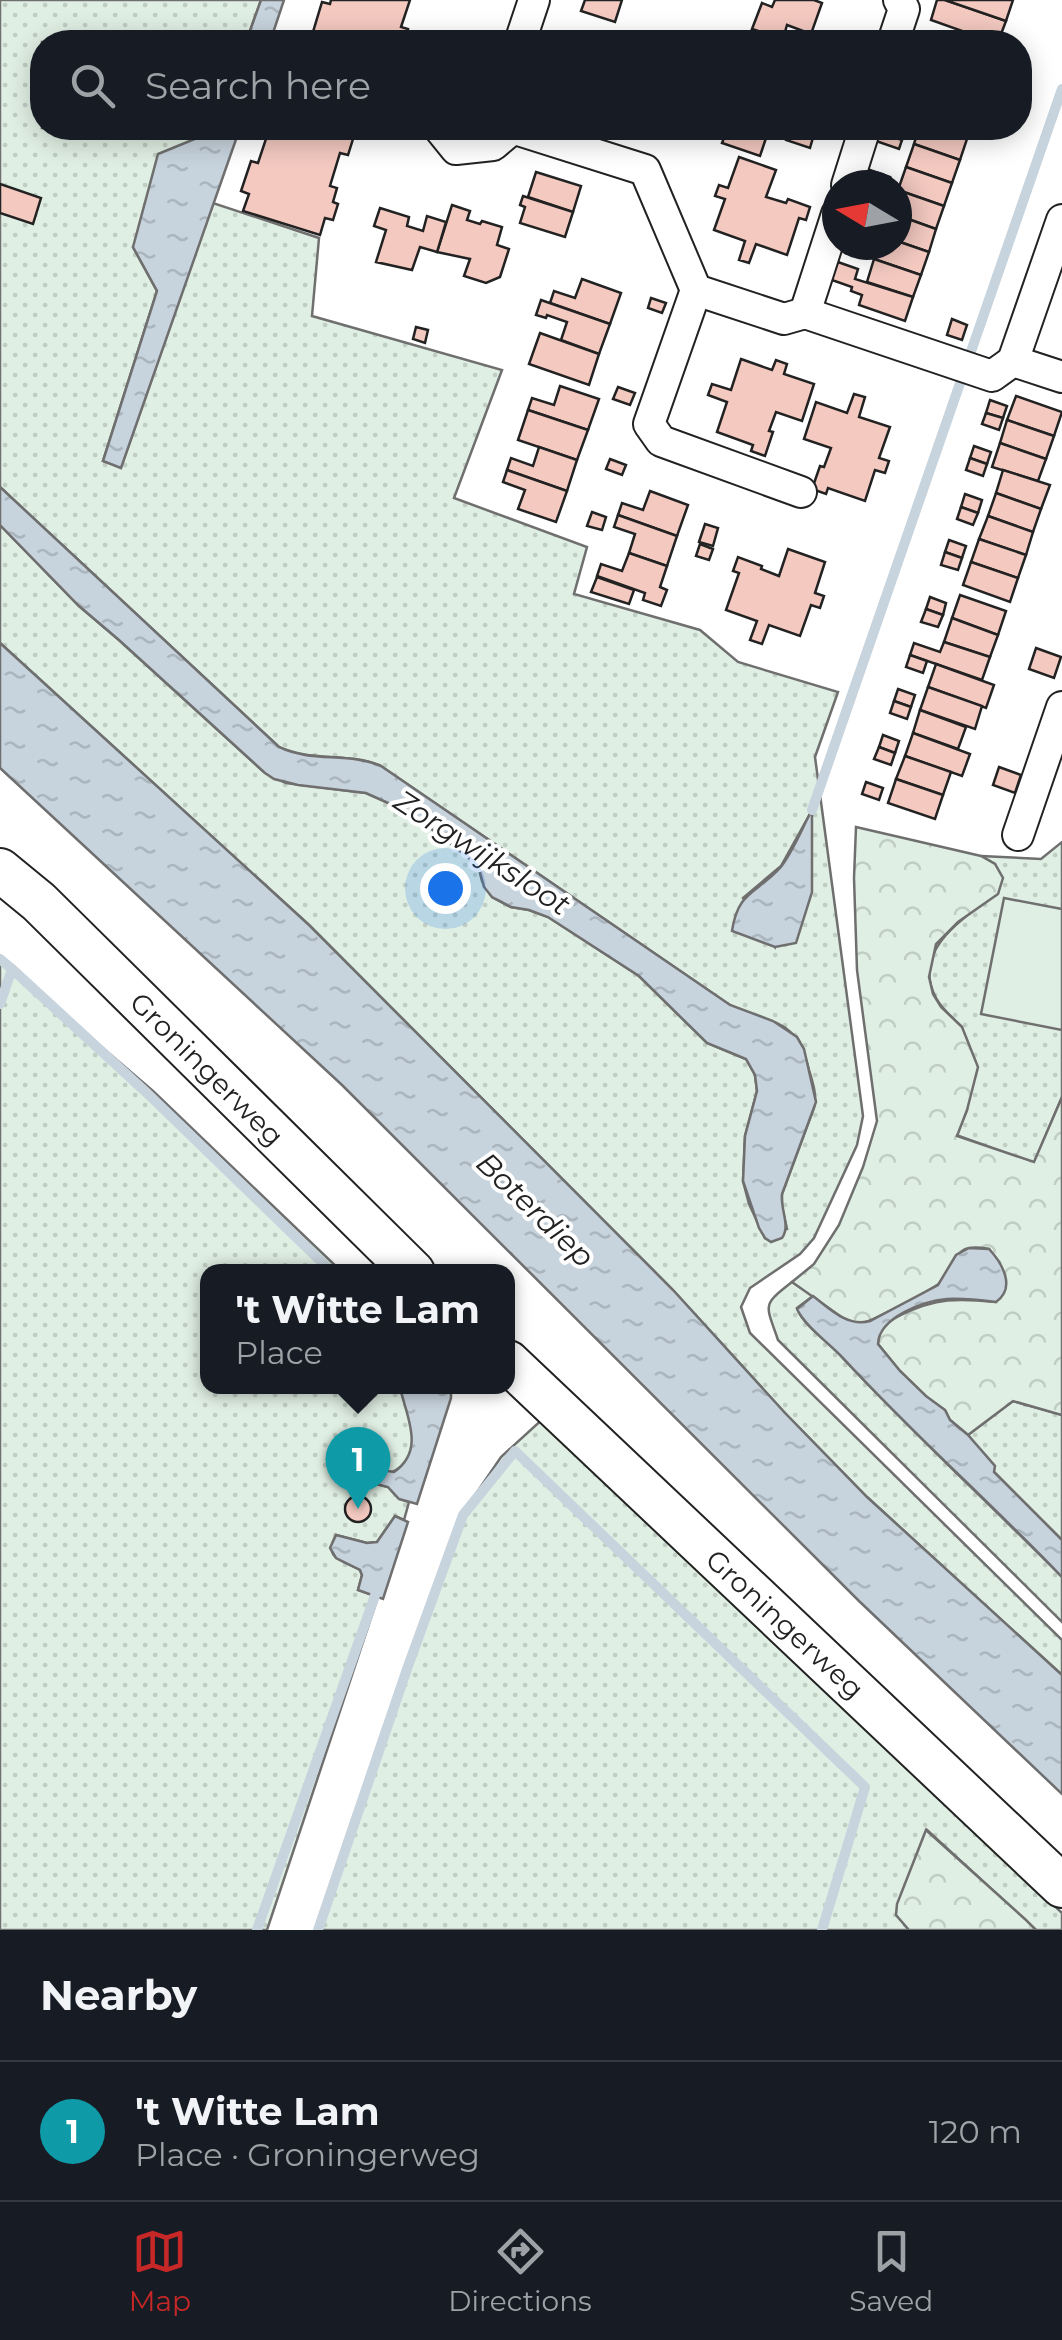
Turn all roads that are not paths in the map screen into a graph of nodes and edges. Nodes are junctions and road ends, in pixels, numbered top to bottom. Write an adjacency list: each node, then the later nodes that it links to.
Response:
1 (534, 0): 3 (street)
2 (899, 0): 4 (street)
3 (524, 30)
4 (897, 30)
5 (449, 140): 6 (street)
6 (499, 140)
7 (550, 140): 12 (street)
8 (861, 140): 9 (street)
9 (851, 170)
10 (1062, 220): 14 (street)
11 (822, 260): 13 (street)
12 (696, 290): 13 (street); 16 (street)
13 (805, 313): 14 (street)
14 (1003, 369): 15 (street)
15 (1062, 377)
16 (800, 492)
17 (1062, 707): 18 (street)
18 (1018, 835)
19 (0, 870): 20 (main road, Groningerweg)
20 (405, 1264)
21 (515, 1369): 22 (main road, Groningerweg)
22 (1062, 1886)

